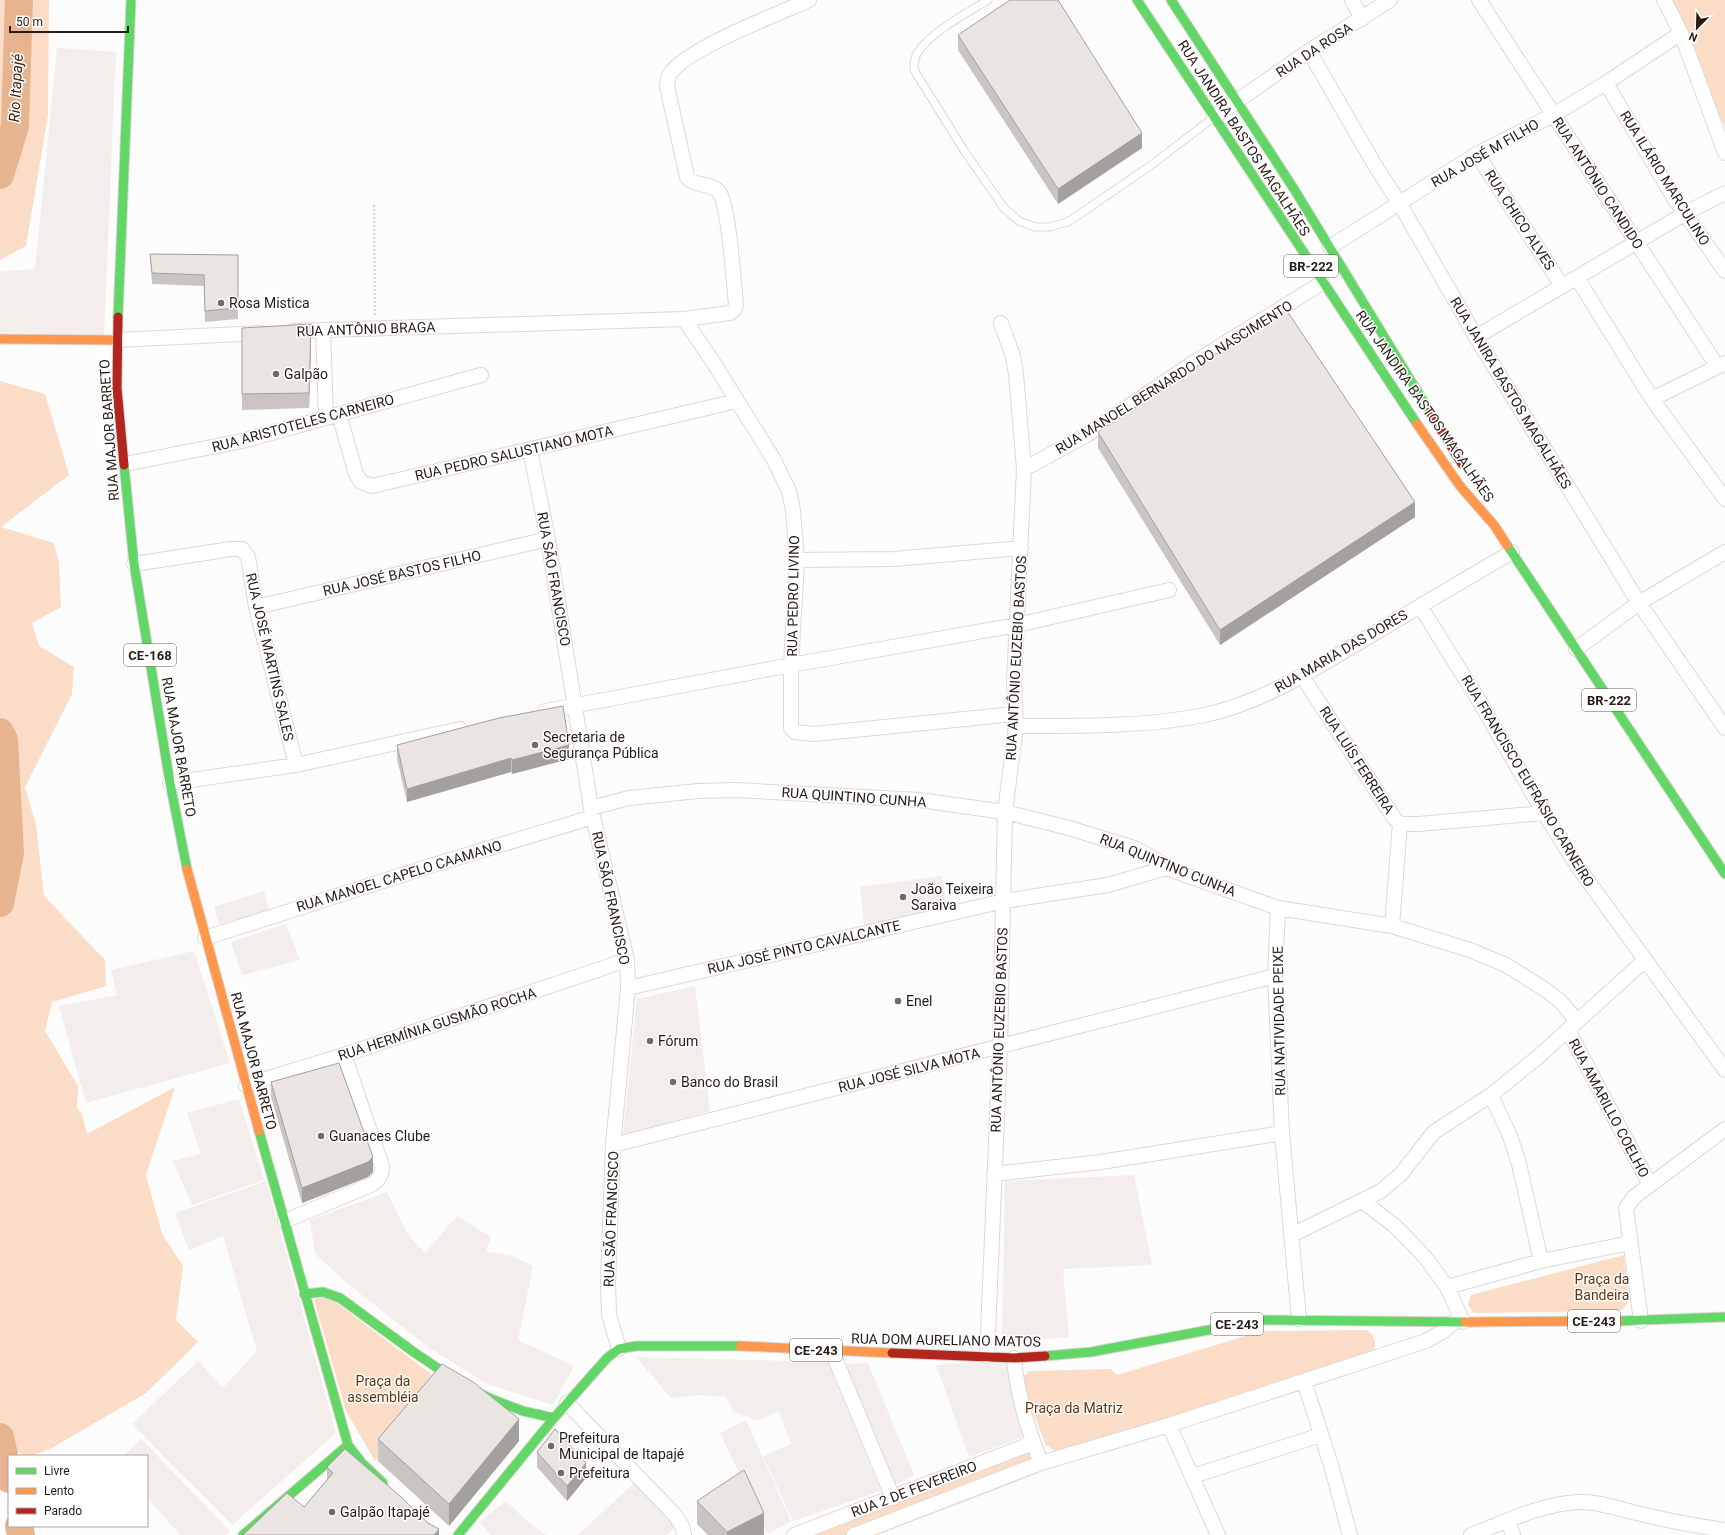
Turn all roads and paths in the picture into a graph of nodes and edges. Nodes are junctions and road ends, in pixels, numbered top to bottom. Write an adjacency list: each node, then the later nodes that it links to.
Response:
1 (131, 0): 35 (main road, RUA MAJOR BARRETO / CE-168)
2 (809, 0): 29 (street, RUA ANTÔNIO BRAGA)
3 (988, 0): 16 (lane)
4 (1137, 0): 16 (main road, RUA JANDIRA BASTOS MAGALHÃES / BR-222)
5 (1171, 0): 14 (main road, RUA JANDIRA BASTOS MAGALHÃES / BR-222)
6 (1352, 0): 10 (street)
7 (1390, 0): 10 (street, RUA DA ROSA)
8 (1479, 0): 15 (street, RUA ANTÔNIO CANDIDO)
9 (1664, 0): 11 (street)
10 (1362, 19): 12 (street, RUA DA ROSA)
11 (1681, 33): 13 (street, RUA JOSÉ M FILHO); 17 (street)
12 (1309, 51): 14 (street, RUA DA ROSA); 20 (street, RUA JANIRA BASTOS MAGALHÃES)
13 (1606, 84): 15 (street, RUA JOSÉ M FILHO); 22 (street, RUA ILÁRIO MARCULINO)
14 (1238, 101): 16 (street, RUA DA ROSA); 24 (main road, RUA JANDIRA BASTOS MAGALHÃES / BR-222)
15 (1553, 115): 18 (street, RUA JOSÉ M FILHO); 23 (street, RUA ANTÔNIO CANDIDO)
16 (1214, 117): 27 (main road, RUA JANDIRA BASTOS MAGALHÃES / BR-222)
17 (1725, 153)
18 (1477, 154): 20 (street, RUA JOSÉ M FILHO); 28 (street, RUA CHICO ALVES)
19 (1725, 193): 22 (street)
20 (1400, 204): 24 (street, RUA JOSÉ M FILHO); 33 (street, RUA JANIRA BASTOS MAGALHÃES)
21 (374, 205): 31 (path)
22 (1686, 213): 23 (street); 25 (street, RUA ILÁRIO MARCULINO)
23 (1636, 242): 26 (street); 36 (street, RUA ANTÔNIO CANDIDO)
24 (1330, 247): 44 (main road, RUA JANDIRA BASTOS MAGALHÃES / BR-222)
25 (1725, 271)
26 (1577, 278): 28 (street); 38 (street)
27 (1322, 283): 43 (street, RUA MANOEL BERNARDO DO NASCIMENTO); 47 (main road, RUA JANDIRA BASTOS MAGALHÃES / BR-222)
28 (1562, 286): 33 (street)
29 (684, 319): 31 (street, RUA ANTÔNIO BRAGA); 39 (street, RUA PEDRO LIVINO)
30 (1001, 323): 43 (street, RUA ANTÔNIO EUZEBIO BASTOS)
31 (375, 328): 32 (street, RUA ANTÔNIO BRAGA)
32 (323, 330): 35 (street, RUA ANTÔNIO BRAGA); 40 (street)
33 (1476, 337): 55 (street, RUA JANIRA BASTOS MAGALHÃES)
34 (0, 339): 35 (main road, RUA ANTÔNIO BRAGA)
35 (117, 340): 42 (main road, RUA MAJOR BARRETO / CE-168)
36 (1721, 364): 38 (street)
37 (481, 374): 40 (street, RUA ARISTOTELES CARNEIRO)
38 (1652, 399): 46 (street)
39 (737, 401): 41 (street, RUA PEDRO SALUSTIANO MOTA); 52 (street, RUA PEDRO LIVINO)
40 (332, 416): 41 (street, RUA PEDRO SALUSTIANO MOTA); 42 (street, RUA ARISTOTELES CARNEIRO)
41 (530, 450): 48 (street, RUA SÃO FRANCISCO)
42 (124, 464): 53 (main road, RUA MAJOR BARRETO / CE-168)
43 (1024, 469): 49 (street, RUA ANTÔNIO EUZEBIO BASTOS)
44 (1466, 470)
45 (1482, 497): 47 (main road, RUA JANDIRA BASTOS MAGALHÃES / BR-222)
46 (1725, 499)
47 (1494, 525): 50 (main road, RUA JANDIRA BASTOS MAGALHÃES / BR-222)
48 (548, 539): 57 (street, RUA JOSÉ BASTOS FILHO); 62 (street, RUA SÃO FRANCISCO)
49 (1021, 548): 52 (street); 58 (street, RUA ANTÔNIO EUZEBIO BASTOS)
50 (1512, 552): 56 (street, RUA MARIA DAS DORES); 59 (main road, RUA JANDIRA BASTOS MAGALHÃES / BR-222)
51 (1725, 552): 55 (street)
52 (797, 560): 60 (street, RUA PEDRO LIVINO)
53 (134, 564): 57 (street, RUA JOSÉ MARTINS SALES); 69 (main road, RUA MAJOR BARRETO / CE-168)
54 (1169, 590): 58 (street)
55 (1639, 603): 59 (street); 66 (street, RUA JANIRA BASTOS MAGALHÃES)
56 (1420, 606): 61 (street, RUA MARIA DAS DORES); 72 (street, RUA FRANCISCO EUFRÁSIO CARNEIRO)
57 (256, 607): 68 (street, RUA JOSÉ MARTINS SALES)
58 (1017, 626): 60 (street); 64 (street, RUA ANTÔNIO EUZEBIO BASTOS)
59 (1576, 649): 75 (main road, RUA JANDIRA BASTOS MAGALHÃES / BR-222)
60 (791, 665): 62 (street); 67 (street, RUA PEDRO LIVINO)
61 (1302, 676): 64 (street, RUA MARIA DAS DORES); 73 (street, RUA LUÍS FERREIRA)
62 (576, 705): 63 (street); 70 (street, RUA SÃO FRANCISCO)
63 (531, 714)
64 (1016, 720): 67 (street, RUA MARIA DAS DORES); 71 (street, RUA ANTÔNIO EUZEBIO BASTOS)
65 (473, 726): 68 (street)
66 (1725, 728)
67 (795, 732)
68 (296, 765): 69 (street)
69 (170, 783): 79 (main road, RUA MAJOR BARRETO / CE-168)
70 (592, 812): 71 (street, RUA QUINTINO CUNHA); 79 (street, RUA MANOEL CAPELO CAAMANO); 80 (street, RUA SÃO FRANCISCO)
71 (1005, 812): 74 (street, RUA QUINTINO CUNHA); 76 (street, RUA ANTÔNIO EUZEBIO BASTOS)
72 (1544, 813): 73 (street, RUA LUÍS FERREIRA); 81 (street, RUA FRANCISCO EUFRÁSIO CARNEIRO)
73 (1400, 824): 78 (street)
74 (1166, 868): 76 (street, RUA JOSÉ PINTO CAVALCANTE); 77 (street, RUA QUINTINO CUNHA)
75 (1725, 874)
76 (1004, 901): 83 (street, RUA JOSÉ PINTO CAVALCANTE); 85 (street, RUA ANTÔNIO EUZEBIO BASTOS)
77 (1278, 908): 78 (street, RUA QUINTINO CUNHA); 82 (street, RUA NATIVIDADE PEIXE)
78 (1392, 926): 84 (street, RUA QUINTINO CUNHA)
79 (205, 938): 88 (main road, RUA MAJOR BARRETO / CE-168)
80 (627, 960): 83 (street, RUA SÃO FRANCISCO); 86 (street, RUA HERMÍNIA GUSMÃO ROCHA)
81 (1645, 960): 84 (street); 87 (street, RUA FRANCISCO EUFRÁSIO CARNEIRO)
82 (1275, 976): 85 (street, RUA JOSÉ SILVA MOTA); 91 (street, RUA NATIVIDADE PEIXE)
83 (628, 988): 92 (street, RUA SÃO FRANCISCO)
84 (1572, 1026): 89 (street); 94 (street, RUA AMARILLO COELHO)
85 (1000, 1047): 92 (street, RUA JOSÉ SILVA MOTA); 93 (street, RUA ANTÔNIO EUZEBIO BASTOS)
86 (344, 1055): 88 (street, RUA HERMÍNIA GUSMÃO ROCHA); 96 (street)
87 (1725, 1070)
88 (246, 1085): 96 (main road, RUA MAJOR BARRETO / CE-168)
89 (1491, 1094): 95 (street); 99 (street)
90 (1725, 1129): 94 (street)
91 (1282, 1133): 93 (street); 97 (street, RUA NATIVIDADE PEIXE)
92 (612, 1144): 106 (street, RUA SÃO FRANCISCO)
93 (994, 1174): 108 (street, RUA ANTÔNIO EUZEBIO BASTOS)
94 (1650, 1185): 98 (street)
95 (1362, 1201): 97 (street); 100 (street)
96 (285, 1221): 101 (main road, RUA MAJOR BARRETO / CE-168)
97 (1292, 1235): 103 (street, RUA NATIVIDADE PEIXE)
98 (1630, 1243): 99 (street); 104 (street)
99 (1541, 1261): 100 (street)
100 (1447, 1287): 105 (street)
101 (304, 1294): 112 (main road); 116 (main road, RUA MAJOR BARRETO)
102 (1725, 1317): 104 (main road, CE-243)
103 (1299, 1319): 105 (main road, RUA DOM AURELIANO MATOS / CE-243); 109 (main road, RUA DOM AURELIANO MATOS / CE-243)
104 (1641, 1321): 105 (main road, CE-243)
105 (1458, 1322): 110 (street, RUA 2 DE FEVEREIRO)
106 (619, 1349): 107 (main road, RUA DOM AURELIANO MATOS / CE-243); 111 (main road)
107 (832, 1351): 108 (main road, RUA DOM AURELIANO MATOS / CE-243); 120 (street)
108 (987, 1356): 109 (main road, RUA DOM AURELIANO MATOS / CE-243)
109 (1014, 1358): 115 (street)
110 (1304, 1381): 113 (street, RUA 2 DE FEVEREIRO); 114 (street)
111 (568, 1402): 112 (main road); 125 (street)
112 (554, 1418): 123 (main road)
113 (1169, 1425): 117 (street, RUA 2 DE FEVEREIRO); 118 (street)
114 (1321, 1435): 118 (street); 129 (street)
115 (1033, 1443): 117 (street); 120 (street, RUA 2 DE FEVEREIRO)
116 (348, 1445): 119 (main road); 124 (main road)
117 (1041, 1463): 127 (street, RUA 2 DE FEVEREIRO)
118 (1193, 1476): 128 (street)
119 (389, 1489)
120 (892, 1498): 126 (street, RUA 2 DE FEVEREIRO)
121 (1508, 1520): 122 (street); 130 (street); 131 (street)
122 (1725, 1530)
123 (461, 1534)
124 (243, 1535)
125 (684, 1535)
126 (794, 1535)
127 (854, 1535)
128 (1218, 1535)
129 (1350, 1535)
130 (1471, 1535)
131 (1513, 1535)

